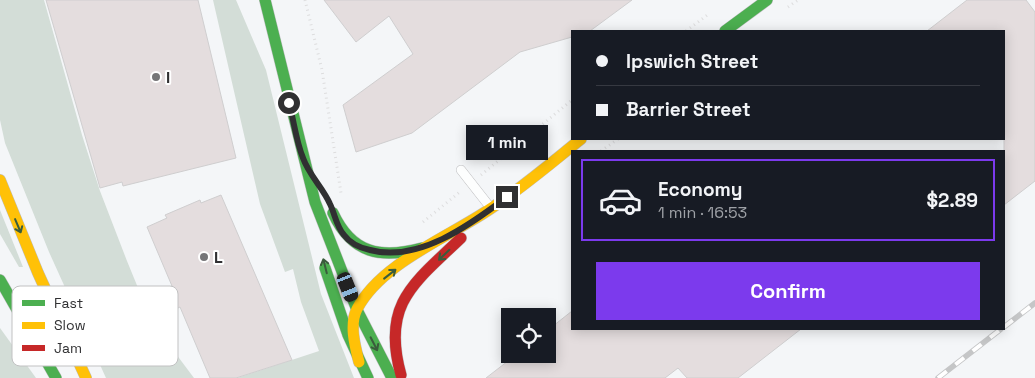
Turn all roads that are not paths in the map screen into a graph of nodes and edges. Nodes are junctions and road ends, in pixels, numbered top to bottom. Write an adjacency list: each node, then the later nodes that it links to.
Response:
1 (265, 0): 5 (main road)
2 (767, 0): 3 (main road)
3 (726, 30)
4 (581, 140): 9 (main road)
5 (303, 159): 8 (main road); 10 (main road)
6 (461, 170): 9 (lane)
7 (0, 180): 12 (main road, one-way to 12)
8 (315, 202): 14 (main road); 15 (main road, one-way to 8)
9 (491, 209): 10 (main road); 22 (main road, one-way to 22)
10 (432, 244): 14 (main road, one-way to 10)
11 (0, 280): 13 (main road)
12 (44, 286)
13 (12, 301)
14 (357, 310): 15 (main road); 21 (main road, one-way to 21)
15 (359, 362): 20 (main road)
16 (49, 366): 18 (main road)
17 (81, 366): 19 (main road, one-way to 19)
18 (56, 378)
19 (86, 378)
20 (368, 378)
21 (392, 378)
22 (402, 378)

